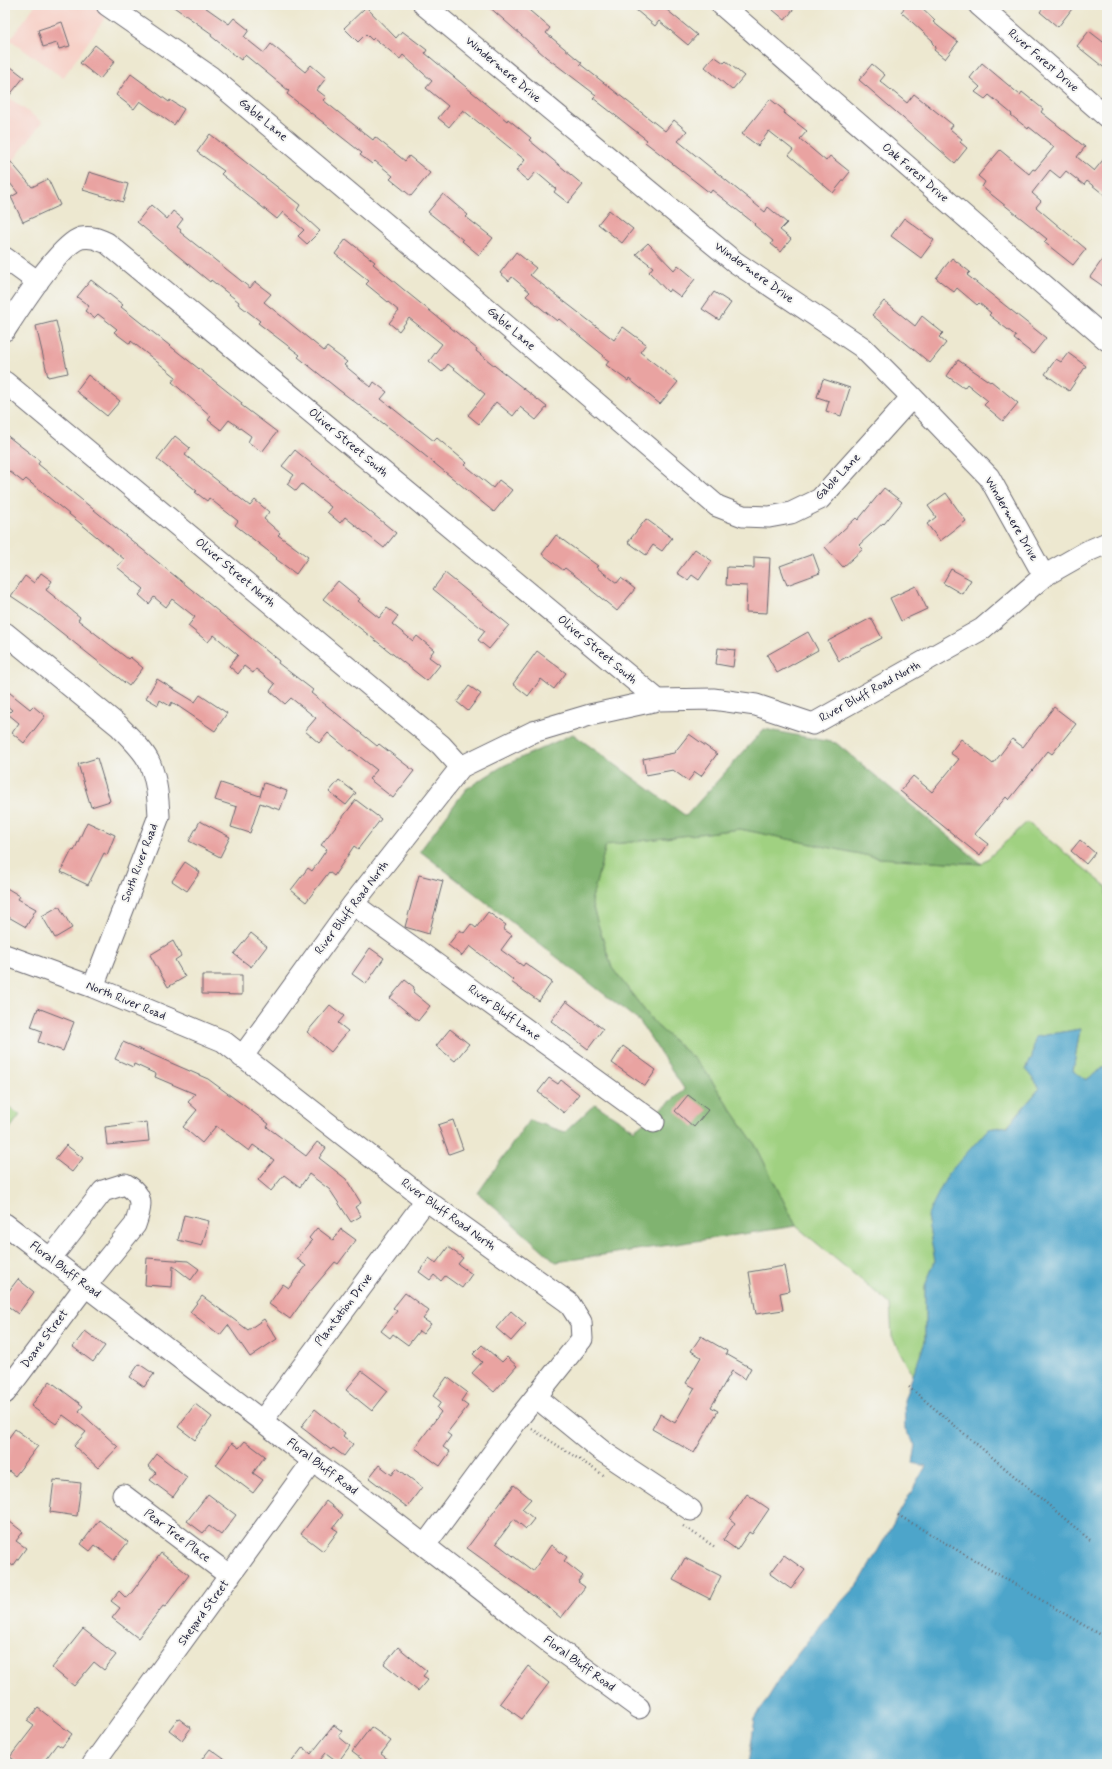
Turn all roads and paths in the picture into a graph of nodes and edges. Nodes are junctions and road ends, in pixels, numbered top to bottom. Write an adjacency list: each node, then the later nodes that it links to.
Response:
1 (107, 5): 11 (street, Gable Lane)
2 (424, 5): 11 (street, Windermere Drive)
3 (722, 5): 9 (street, Oak Forest Drive)
4 (979, 5): 5 (street, River Forest Drive)
5 (1107, 117)
6 (5, 258): 7 (street)
7 (38, 282): 8 (street); 15 (street, Oliver Street South)
8 (5, 330)
9 (1107, 340)
10 (5, 382): 16 (street, Oliver Street North)
11 (912, 397): 13 (street, Windermere Drive)
12 (1107, 543): 13 (street, River Bluff Road North)
13 (1044, 576): 15 (street, River Bluff Road North)
14 (5, 633): 19 (street, South River Road)
15 (658, 700): 16 (street, River Bluff Road North)
16 (462, 767): 17 (street, River Bluff Road North)
17 (353, 904): 20 (street, River Bluff Road North); 21 (street, River Bluff Lane)
18 (5, 955): 19 (street, North River Road)
19 (93, 987): 20 (street, North River Road)
20 (242, 1057): 22 (street, River Bluff Road North)
21 (654, 1122)
22 (426, 1200): 28 (street, River Bluff Road North); 29 (street, Plantation Drive)
23 (5, 1224): 24 (street, Floral Bluff Road)
24 (50, 1259): 25 (street, Floral Bluff Road); 25 (street, Doane Street)
25 (86, 1285): 27 (street, Doane Street); 29 (street, Floral Bluff Road)
26 (908, 1387): 34 (path)
27 (5, 1393)
28 (536, 1397): 32 (street); 35 (street, River Bluff Road North)
29 (262, 1421): 30 (street, Floral Bluff Road)
30 (313, 1461): 35 (street, Floral Bluff Road); 36 (street, Shepard Street)
31 (123, 1496): 36 (street, Pear Tree Place)
32 (691, 1510)
33 (898, 1515): 37 (path)
34 (1090, 1540)
35 (424, 1546): 38 (street, Floral Bluff Road)
36 (230, 1576): 39 (street, Shepard Street)
37 (1107, 1639)
38 (639, 1708)
39 (93, 1764)

